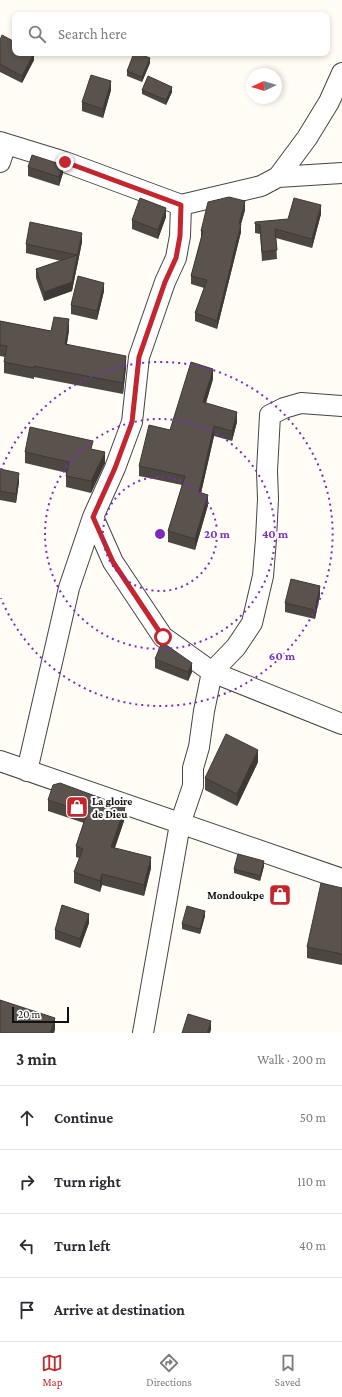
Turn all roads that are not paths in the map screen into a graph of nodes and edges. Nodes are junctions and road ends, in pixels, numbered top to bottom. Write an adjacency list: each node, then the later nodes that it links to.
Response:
1 (342, 73): 4 (street)
2 (2, 149): 5 (street)
3 (342, 173): 4 (street)
4 (278, 177): 5 (street)
5 (181, 205): 7 (street)
6 (342, 406): 8 (street)
7 (93, 517): 8 (street); 11 (street)
8 (212, 672): 9 (street); 12 (street)
9 (342, 724)
10 (0, 761): 11 (street)
11 (27, 771): 12 (street)
12 (180, 824): 13 (street); 14 (street)
13 (342, 879)
14 (143, 1033)

